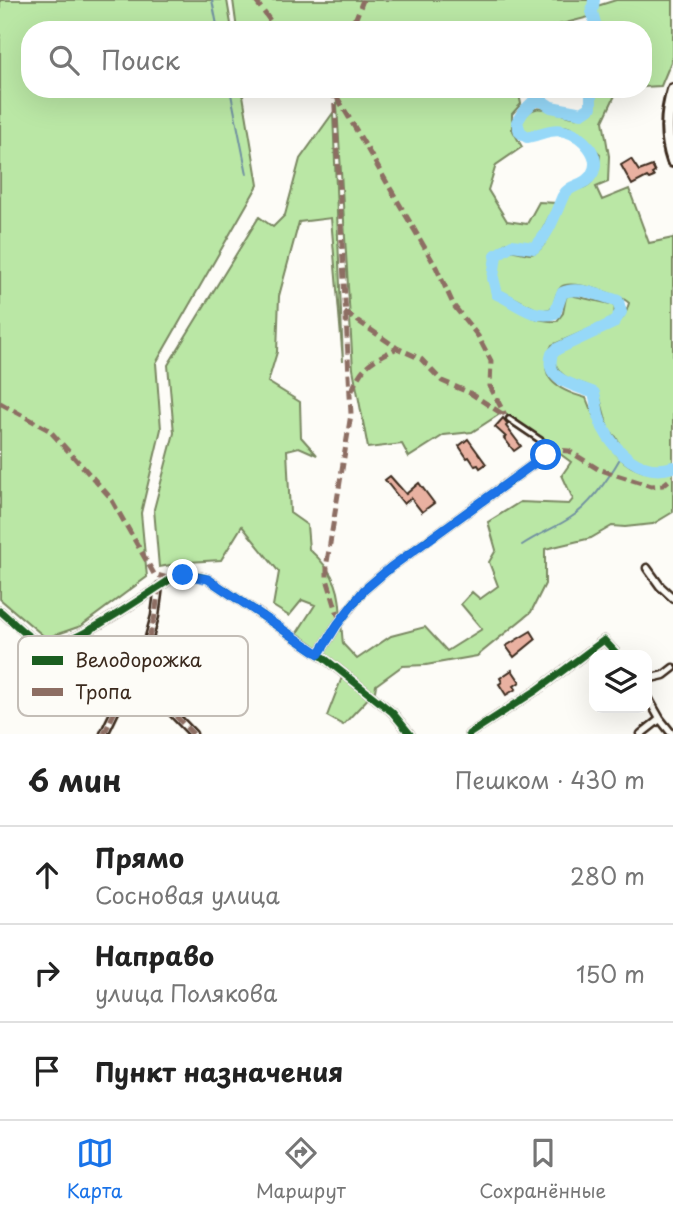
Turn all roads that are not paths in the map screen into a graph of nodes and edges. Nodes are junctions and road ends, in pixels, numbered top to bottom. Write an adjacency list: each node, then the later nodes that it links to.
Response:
1 (673, 90): 2 (main road)
2 (673, 162)
3 (509, 419): 4 (lane)
4 (546, 455): 15 (street)
5 (647, 568): 7 (street)
6 (159, 586): 10 (street); 11 (street); 15 (street)
7 (673, 598)
8 (0, 611): 9 (street)
9 (30, 636)
10 (79, 636)
11 (149, 636)
12 (591, 650): 13 (street)
13 (613, 650)
14 (589, 651): 25 (street)
15 (319, 654): 24 (street)
16 (673, 668): 17 (street)
17 (652, 678)
18 (652, 705): 21 (street)
19 (113, 716): 22 (street)
20 (176, 716): 23 (street)
21 (660, 719): 26 (street); 27 (street)
22 (104, 734)
23 (193, 734)
24 (410, 734)
25 (469, 734)
26 (641, 734)
27 (672, 734)

